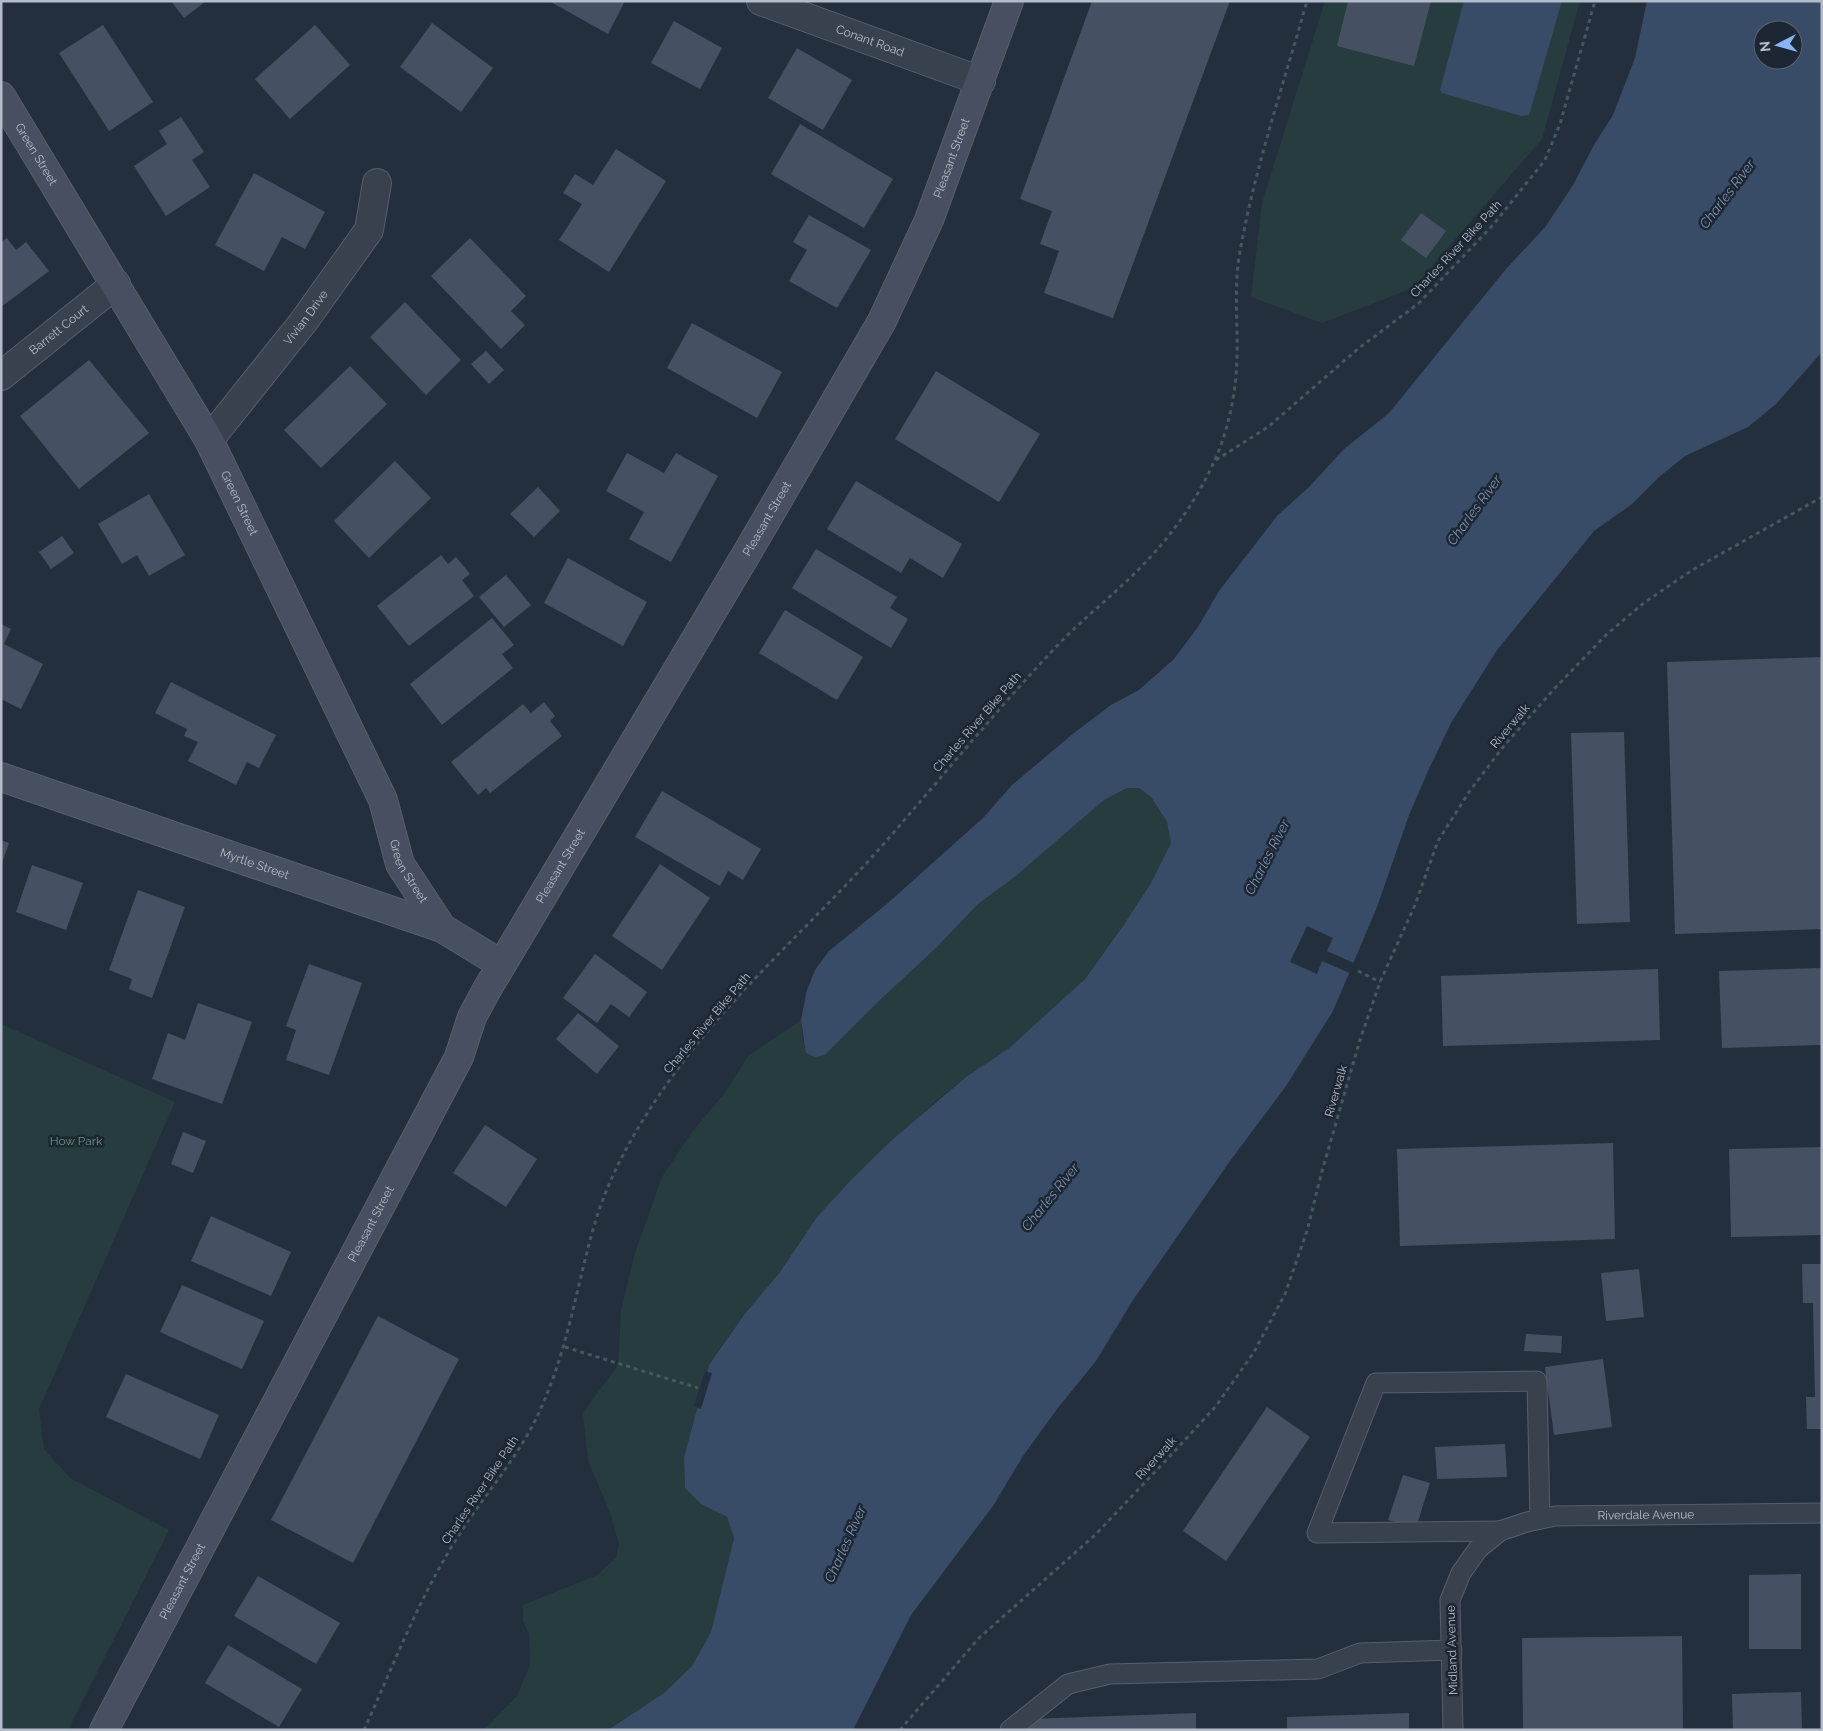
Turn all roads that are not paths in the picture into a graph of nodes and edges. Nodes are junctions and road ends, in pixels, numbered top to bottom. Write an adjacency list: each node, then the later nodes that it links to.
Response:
1 (761, 1): 3 (street, Conant Road)
2 (1009, 1): 3 (street, Pleasant Street)
3 (980, 81): 11 (street, Pleasant Street)
4 (1, 96): 6 (street, Green Street)
5 (377, 183): 8 (street, Vivian Drive)
6 (116, 284): 7 (street, Barrett Court); 8 (street, Green Street)
7 (1, 376)
8 (209, 440): 10 (street, Green Street)
9 (1, 777): 10 (street, Myrtle Street)
10 (442, 928): 11 (street, Myrtle Street)
11 (501, 964): 17 (street, Pleasant Street)
12 (1822, 1513): 13 (lane, Riverdale Avenue)
13 (1540, 1519): 14 (lane, Riverdale Avenue); 14 (lane)
14 (1500, 1531): 15 (lane, Riverdale Avenue)
15 (1478, 1548): 16 (lane, Midland Avenue)
16 (1452, 1650): 18 (lane); 19 (lane, Midland Avenue)
17 (104, 1730)
18 (1010, 1730)
19 (1453, 1730)

